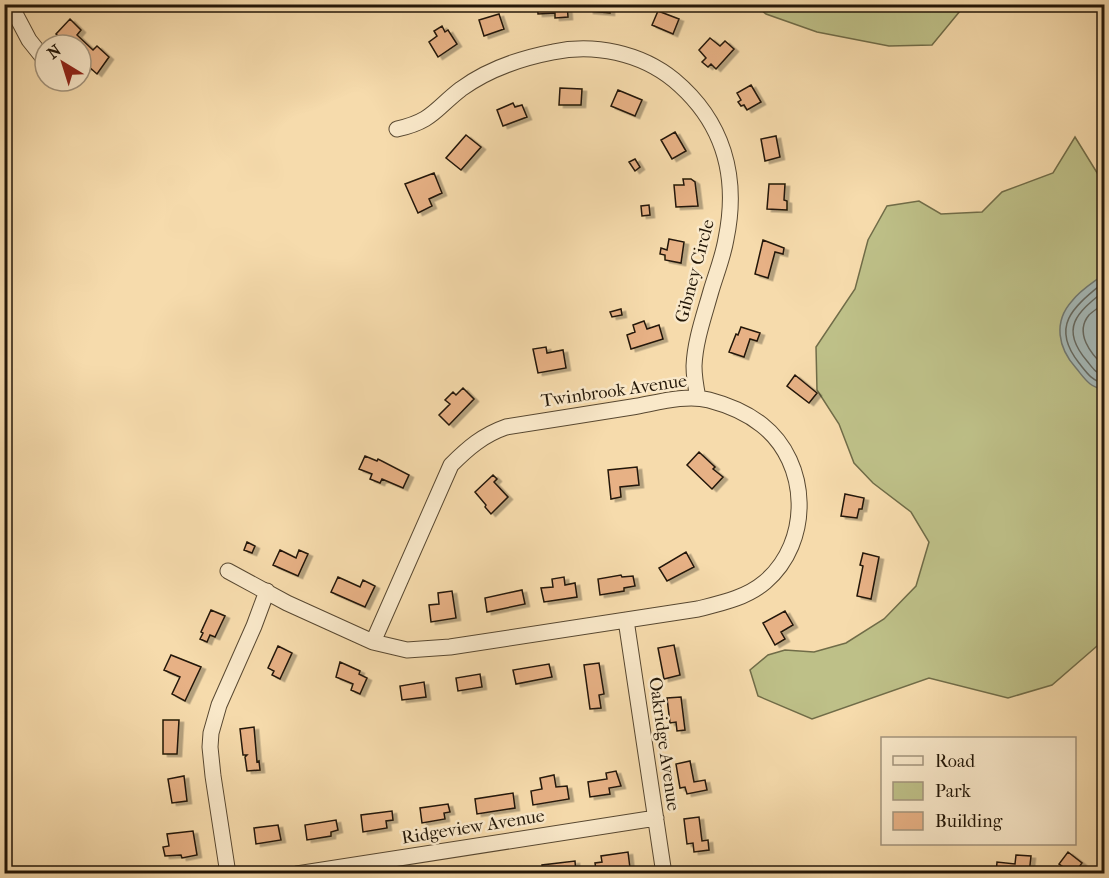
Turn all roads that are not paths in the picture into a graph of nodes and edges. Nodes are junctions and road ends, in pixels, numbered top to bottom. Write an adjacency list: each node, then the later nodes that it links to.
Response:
1 (10, 4): 2 (street)
2 (33, 45)
3 (397, 129): 4 (street, Gibney Circle)
4 (698, 398): 7 (street, Twinbrook Avenue); 8 (street, Twinbrook Avenue)
5 (228, 571): 6 (street, Twinbrook Avenue)
6 (267, 591): 8 (street, Twinbrook Avenue); 10 (street)
7 (626, 620): 8 (street, Twinbrook Avenue); 9 (street, Oakridge Avenue)
8 (373, 642)
9 (656, 818): 11 (street, Ridgeview Avenue); 12 (street, Oakridge Avenue)
10 (228, 873)
11 (297, 873)
12 (664, 873)

